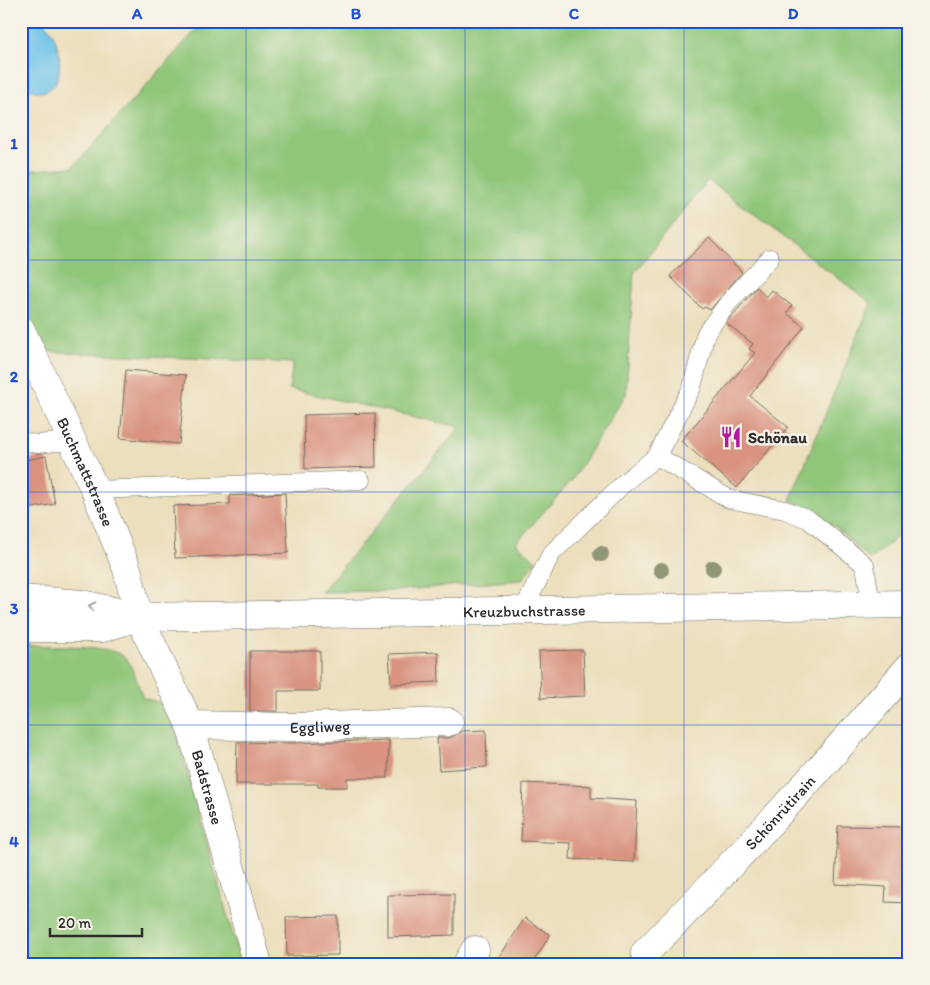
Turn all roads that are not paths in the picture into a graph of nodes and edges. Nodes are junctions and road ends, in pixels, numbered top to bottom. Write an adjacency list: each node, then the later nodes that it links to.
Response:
1 (770, 258): 5 (lane)
2 (21, 330): 4 (street, Buchmattstrasse)
3 (21, 441): 4 (lane)
4 (71, 441): 7 (street, Buchmattstrasse)
5 (657, 456): 9 (lane); 11 (lane)
6 (360, 480): 7 (lane)
7 (95, 490): 12 (street, Buchmattstrasse)
8 (21, 599): 12 (street, Kreuzbuchstrasse, one-way to 8)
9 (871, 604): 10 (street, Kreuzbuchstrasse); 11 (street, Kreuzbuchstrasse)
10 (909, 604)
11 (524, 609): 12 (street, Kreuzbuchstrasse)
12 (139, 617): 13 (street, Kreuzbuchstrasse); 16 (street, Badstrasse)
13 (21, 628)
14 (909, 667): 17 (street, Schönrütirain)
15 (449, 722): 16 (street, Eggliweg)
16 (190, 725): 18 (street, Badstrasse)
17 (645, 953)
18 (258, 964)

